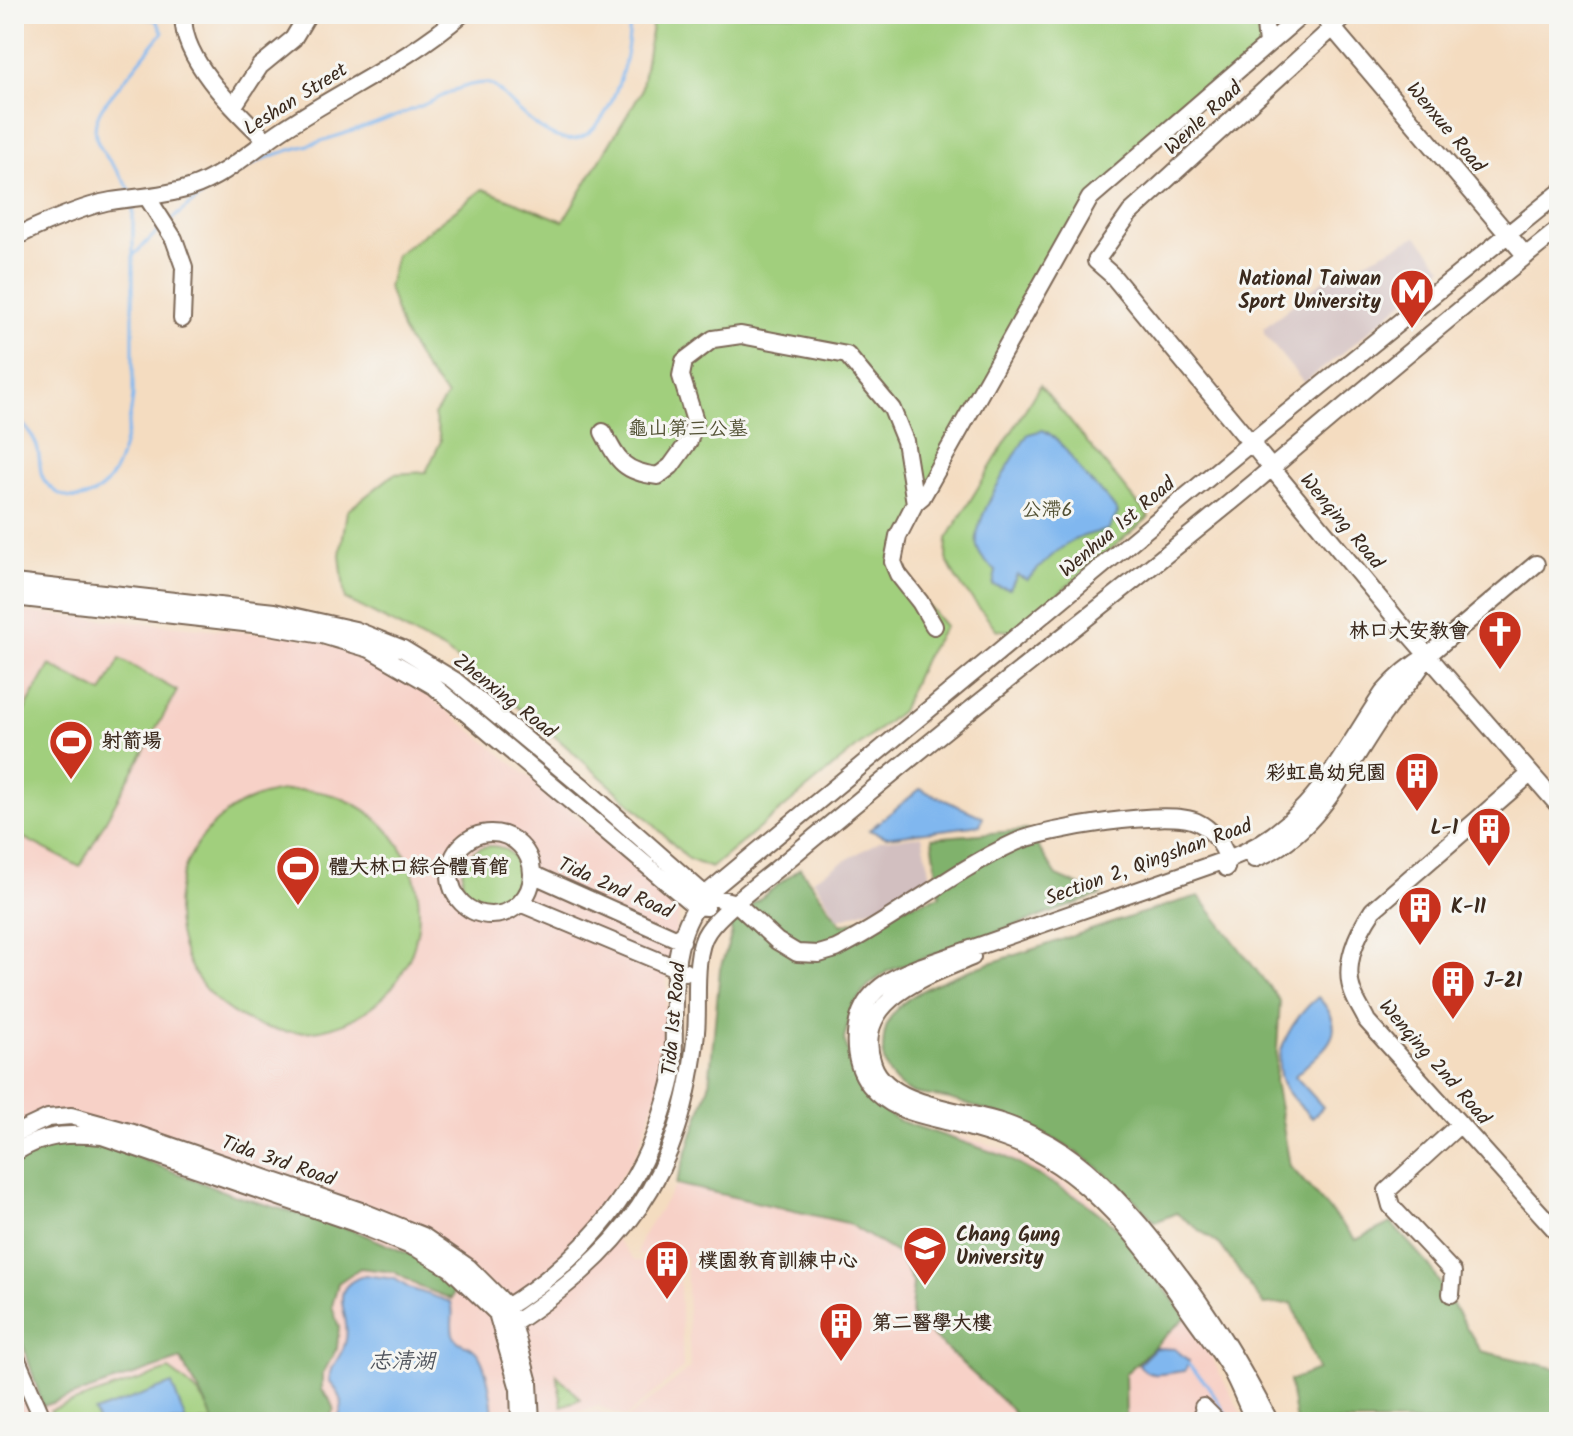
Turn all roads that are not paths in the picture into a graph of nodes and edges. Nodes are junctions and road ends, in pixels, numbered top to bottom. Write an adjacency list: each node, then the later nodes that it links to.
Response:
1 (184, 14): 10 (street)
2 (308, 14): 10 (street)
3 (462, 14): 11 (street, Leshan Street)
4 (1264, 14): 9 (street)
5 (1303, 14): 9 (street)
6 (1321, 14): 8 (street, Wenxue Road)
7 (1348, 14): 8 (street, Wenle Road)
8 (1333, 27): 15 (street, Wenxue Road); 18 (street, Wenle Road)
9 (1267, 45): 23 (street)
10 (233, 107): 11 (street)
11 (267, 141): 13 (street, Leshan Street)
12 (1559, 193): 15 (street, Wenhua 1st Road)
13 (144, 197): 16 (street, Leshan Street); 19 (street)
14 (1559, 229): 17 (street)
15 (1508, 234): 17 (street, Wenxue Road); 21 (street, Wenhua 1st Road)
16 (14, 238)
17 (1526, 256): 22 (street)
18 (1096, 261): 21 (street, Wenqing Road)
19 (182, 319)
20 (603, 432): 23 (street)
21 (1250, 444): 22 (street, Wenqing Road); 33 (street, Wenhua 1st Road)
22 (1271, 468): 28 (street, Wenqing Road); 35 (street)
23 (915, 503): 27 (street)
24 (1536, 564): 28 (street, Section 2, Qingshan Road)
25 (14, 583): 33 (street, Zhenxing Road)
26 (14, 597): 33 (street, Zhenxing Road)
27 (934, 626)
28 (1427, 656): 29 (street, Wenqing Road); 31 (street, Section 2, Qingshan Road)
29 (1530, 774): 30 (street, Wenqing Road); 39 (street, Wenqing 2nd Road)
30 (1559, 806)
31 (1224, 863): 35 (street); 54 (street, Section 2, Qingshan Road); 55 (street, Section 2, Qingshan Road)
32 (532, 874): 34 (street, Tida 2nd Road); 34 (street, Tida 2nd Road); 36 (street, Tida 2nd Road)
33 (700, 901): 35 (street); 36 (street, Tida 1st Road)
34 (520, 903): 37 (street)
35 (734, 906): 38 (street, Tida 1st Road)
36 (682, 941): 37 (street, Tida 1st Road)
37 (674, 969): 38 (street); 44 (street, Tida 1st Road)
38 (696, 974): 45 (street, Tida 1st Road)
39 (1460, 1124): 42 (street, Wenqing 2nd Road); 43 (street)
40 (14, 1134): 44 (street, Tida 3rd Road)
41 (14, 1153): 44 (street, Tida 3rd Road)
42 (1559, 1234)
43 (1451, 1294)
44 (503, 1310): 45 (street)
45 (507, 1328): 51 (street); 52 (street)
46 (14, 1353): 50 (street)
47 (14, 1378): 49 (street)
48 (1203, 1407): 53 (street)
49 (33, 1422)
50 (44, 1422)
51 (520, 1422)
52 (531, 1422)
53 (1218, 1422)
54 (1255, 1422)
55 (1270, 1422)

